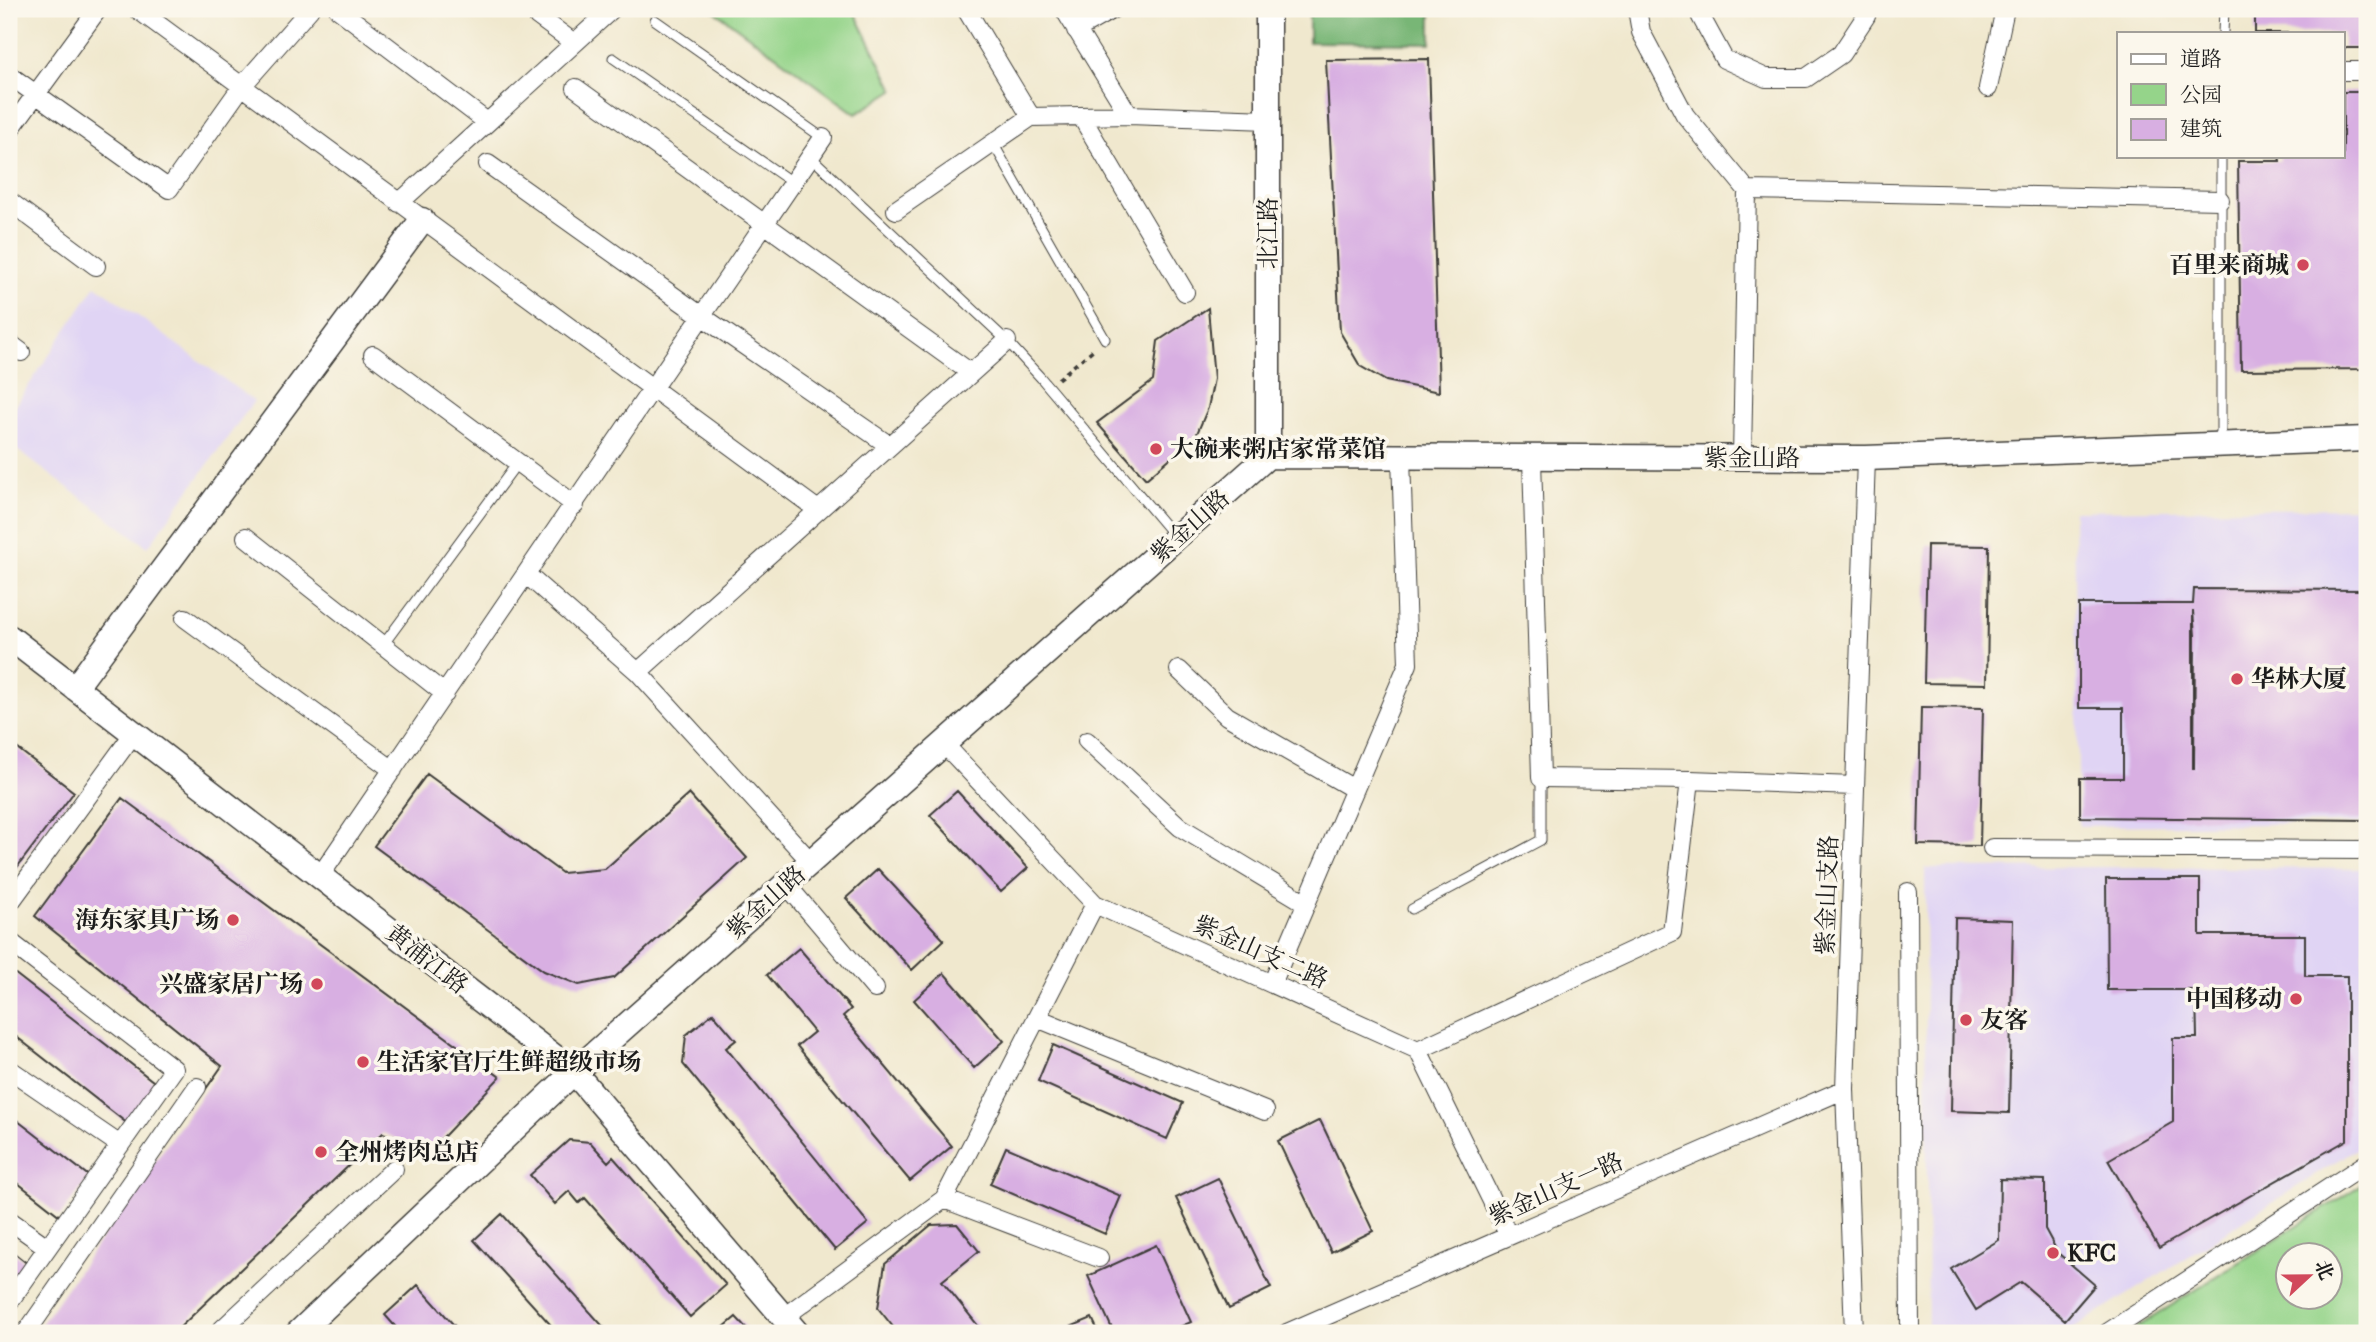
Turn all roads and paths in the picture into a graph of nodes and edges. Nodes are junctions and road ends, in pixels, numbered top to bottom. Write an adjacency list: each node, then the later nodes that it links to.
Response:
1 (98, 9): 27 (street)
2 (137, 9): 24 (street)
3 (310, 9): 24 (street)
4 (338, 9): 32 (street)
5 (527, 9): 19 (street)
6 (612, 9): 19 (street)
7 (966, 9): 30 (street)
8 (1064, 9): 17 (street)
9 (1113, 9): 17 (street)
10 (1268, 9): 31 (street, 北江路)
11 (1637, 9): 40 (street)
12 (1699, 9): 13 (street)
13 (1868, 9)
14 (2005, 9): 26 (street)
15 (2224, 9): 18 (lane)
16 (655, 20): 34 (lane)
17 (1076, 30): 28 (street)
18 (2223, 32)
19 (574, 43): 32 (street)
20 (613, 58): 39 (lane)
21 (2344, 71): 22 (street)
22 (2367, 71)
23 (9, 75): 27 (street)
24 (242, 86): 27 (street); 43 (street)
25 (576, 88): 46 (street)
26 (1988, 88)
27 (36, 94): 33 (street)
28 (1129, 115): 29 (street); 31 (street)
29 (1081, 116): 30 (street); 48 (street)
30 (1031, 117): 35 (street)
31 (1268, 120): 59 (street, 北江路)
32 (487, 122): 43 (street)
33 (9, 131)
34 (823, 138): 36 (street)
35 (993, 143): 44 (street); 50 (lane)
36 (811, 157): 39 (street); 51 (lane)
37 (2221, 158): 41 (lane)
38 (488, 164): 49 (street)
39 (793, 183): 46 (street)
40 (1747, 190): 41 (street); 61 (street)
41 (2220, 200): 57 (lane)
42 (9, 201): 47 (street)
43 (399, 203): 45 (street)
44 (896, 210)
45 (422, 220): 55 (street); 75 (street)
46 (766, 224): 49 (street); 53 (street)
47 (96, 266)
48 (1185, 292)
49 (703, 317): 55 (street); 58 (street)
50 (1105, 339): 54 (path)
51 (1007, 341): 53 (street); 54 (lane)
52 (373, 355): 64 (street)
53 (971, 373): 58 (street)
54 (1049, 387): 68 (lane)
55 (654, 390): 65 (street); 66 (street)
56 (2367, 439): 57 (street, 紫金山路)
57 (2221, 445): 63 (street, 紫金山路)
58 (890, 446): 66 (street)
59 (1268, 456): 60 (street, 紫金山路); 68 (street, 紫金山路)
60 (1401, 457): 62 (street, 紫金山路); 84 (street)
61 (1742, 457): 62 (street, 紫金山路); 63 (street, 紫金山路)
62 (1532, 458): 81 (street)
63 (1867, 458): 83 (street, 紫金山支路)
64 (518, 462): 65 (street); 72 (lane)
65 (575, 505): 69 (street)
66 (818, 510): 74 (street)
67 (246, 537): 72 (street)
68 (1176, 538): 79 (street, 紫金山路)
69 (527, 575): 74 (street); 76 (street)
70 (185, 618): 80 (street)
71 (9, 637): 75 (street, 黄浦江路)
72 (383, 645): 76 (street)
73 (1179, 670): 84 (street)
74 (638, 672): 87 (street)
75 (75, 688): 77 (street, 黄浦江路)
76 (445, 694): 80 (street)
77 (134, 733): 88 (street, 黄浦江路); 92 (street)
78 (1087, 741): 91 (street)
79 (944, 744): 87 (street, 紫金山路); 93 (street, 紫金山支二路)
80 (393, 770): 88 (street)
81 (1541, 778): 82 (street); 94 (lane)
82 (1690, 780): 83 (street); 99 (street)
83 (1855, 786): 103 (street, 紫金山支路)
84 (1354, 789): 91 (street)
85 (1992, 848): 86 (street)
86 (2367, 850)
87 (811, 862): 89 (street, 紫金山路)
88 (320, 876): 101 (street, 黄浦江路)
89 (786, 884): 97 (street); 101 (street, 紫金山路)
90 (1908, 892): 120 (street)
91 (1306, 903): 96 (street)
92 (9, 904)
93 (1096, 904): 96 (street, 紫金山支二路); 98 (street)
94 (1412, 909)
95 (9, 942): 105 (street)
96 (1272, 984): 99 (street, 紫金山支二路)
97 (875, 989)
98 (1037, 1018): 104 (street); 108 (street)
99 (1418, 1050): 110 (street)
100 (9, 1069): 105 (street)
101 (574, 1072): 114 (street, 黄浦江路); 117 (street, 紫金山路)
102 (197, 1087): 115 (street)
103 (1845, 1089): 110 (street, 紫金山支一路); 119 (street, 紫金山支路)
104 (1265, 1111)
105 (120, 1145): 111 (street)
106 (2367, 1163): 121 (street)
107 (394, 1169): 116 (street)
108 (944, 1199): 112 (street); 114 (street)
109 (9, 1220): 111 (street)
110 (1509, 1236): 118 (street, 紫金山支一路)
111 (47, 1247): 113 (street)
112 (1098, 1258)
113 (9, 1302)
114 (790, 1325)
115 (26, 1333)
116 (218, 1333)
117 (298, 1333)
118 (1287, 1333)
119 (1854, 1333)
120 (1910, 1333)
121 (2106, 1333)

